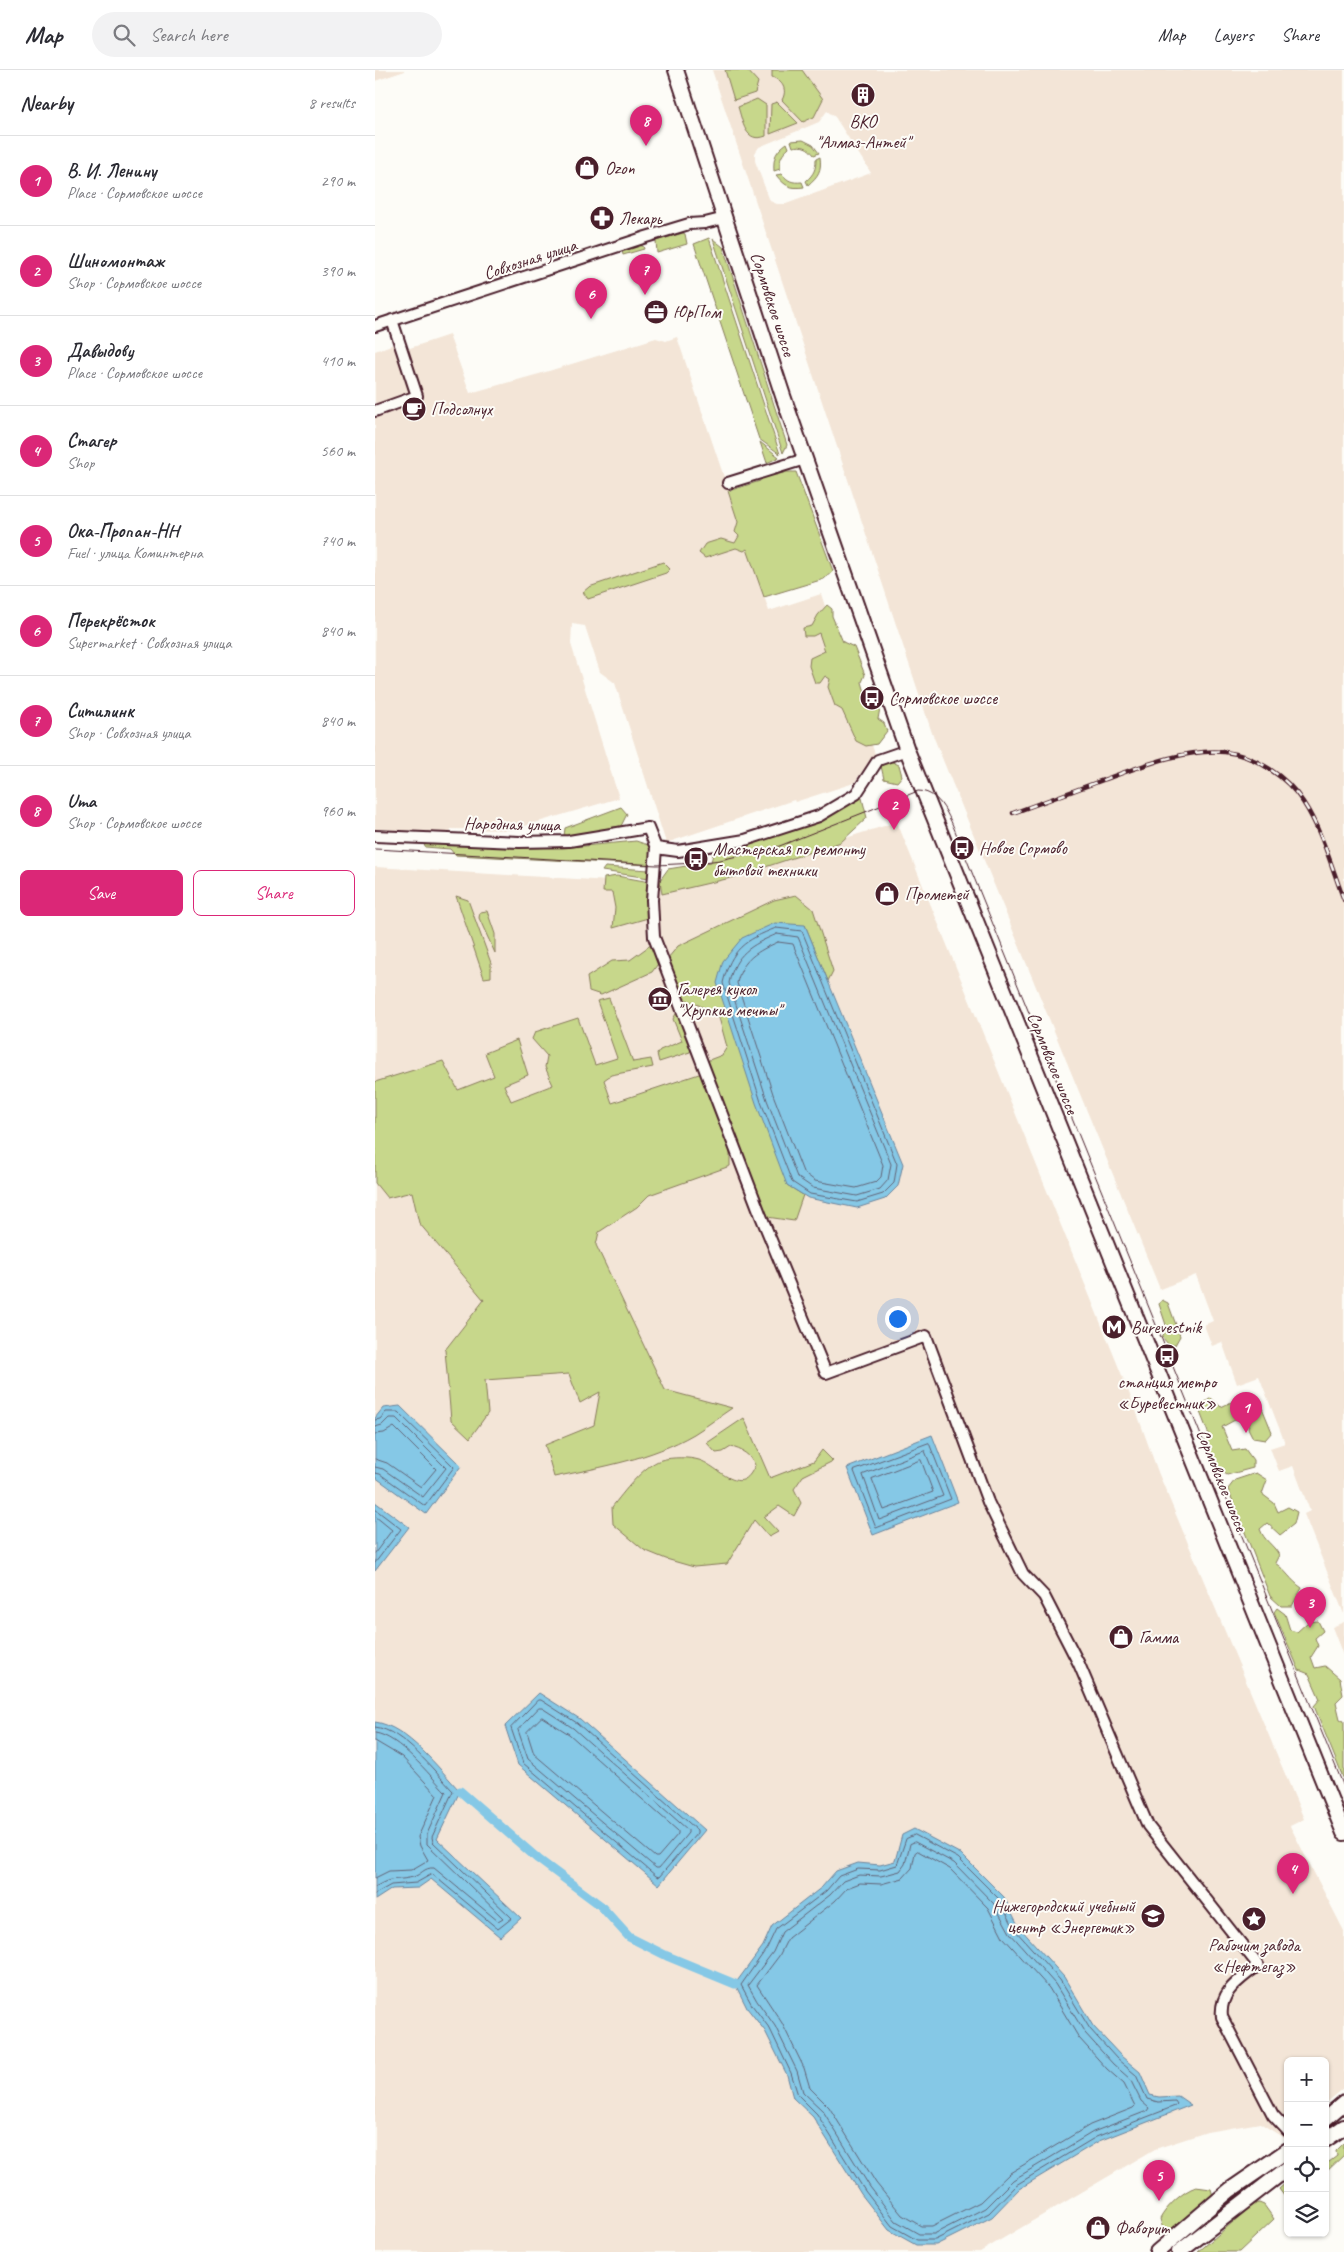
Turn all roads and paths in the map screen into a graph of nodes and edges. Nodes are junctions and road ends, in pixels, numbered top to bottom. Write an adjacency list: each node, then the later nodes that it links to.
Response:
1 (676, 70): 2 (main road, Сормовское шоссе)
2 (725, 218): 3 (street, Совхозная улица); 6 (main road, Сормовское шоссе)
3 (392, 320): 4 (street, Совхозная улица); 5 (street)
4 (375, 326)
5 (375, 411)
6 (805, 459): 7 (street); 8 (main road, Сормовское шоссе)
7 (728, 483)
8 (907, 750): 10 (street); 11 (main road, Сормовское шоссе)
9 (375, 836): 10 (street, Народная улица)
10 (656, 848): 14 (street)
11 (1344, 1833)
12 (1344, 2103): 13 (main road)
13 (1329, 2116)
14 (1284, 2127)
15 (1344, 2128): 16 (main road)
16 (1329, 2137)
17 (1284, 2153): 19 (main road)
18 (1284, 2171): 20 (main road)
19 (1157, 2252)
20 (1179, 2252)

